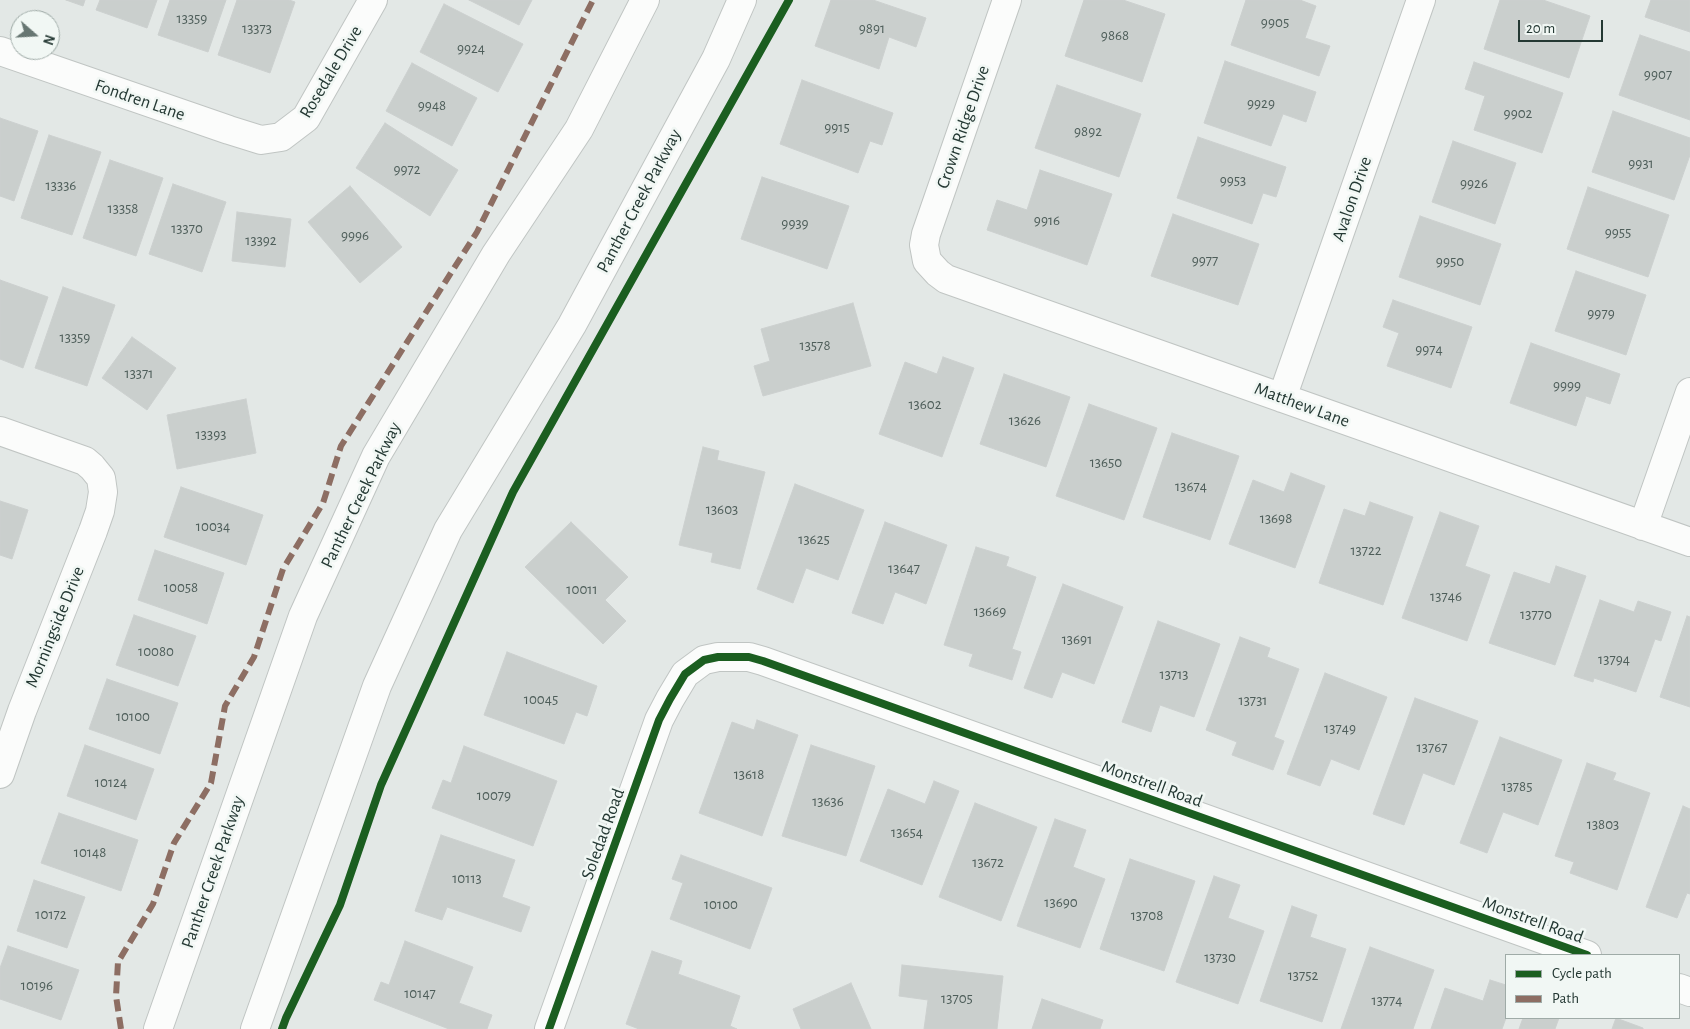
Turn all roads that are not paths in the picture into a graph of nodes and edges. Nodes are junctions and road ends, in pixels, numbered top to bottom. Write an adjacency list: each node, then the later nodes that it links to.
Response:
1 (373, 0): 7 (street, Rosedale Drive)
2 (645, 0): 17 (street, Panther Creek Parkway)
3 (742, 0): 18 (street, Panther Creek Parkway)
4 (1007, 0): 8 (street, Crown Ridge Drive)
5 (1421, 0): 10 (street, Avalon Drive)
6 (0, 52): 7 (street, Fondren Lane)
7 (281, 137)
8 (926, 254): 10 (street, Matthew Lane)
9 (1690, 392): 12 (street)
10 (1282, 398): 12 (street, Matthew Lane)
11 (0, 431): 15 (street, Morningside Drive)
12 (1644, 526): 13 (street, Matthew Lane)
13 (1690, 542)
14 (704, 660): 16 (street, Monstrell Road); 19 (street, Soledad Road)
15 (0, 774)
16 (1584, 954)
17 (158, 1029)
18 (255, 1029)
19 (549, 1029)

